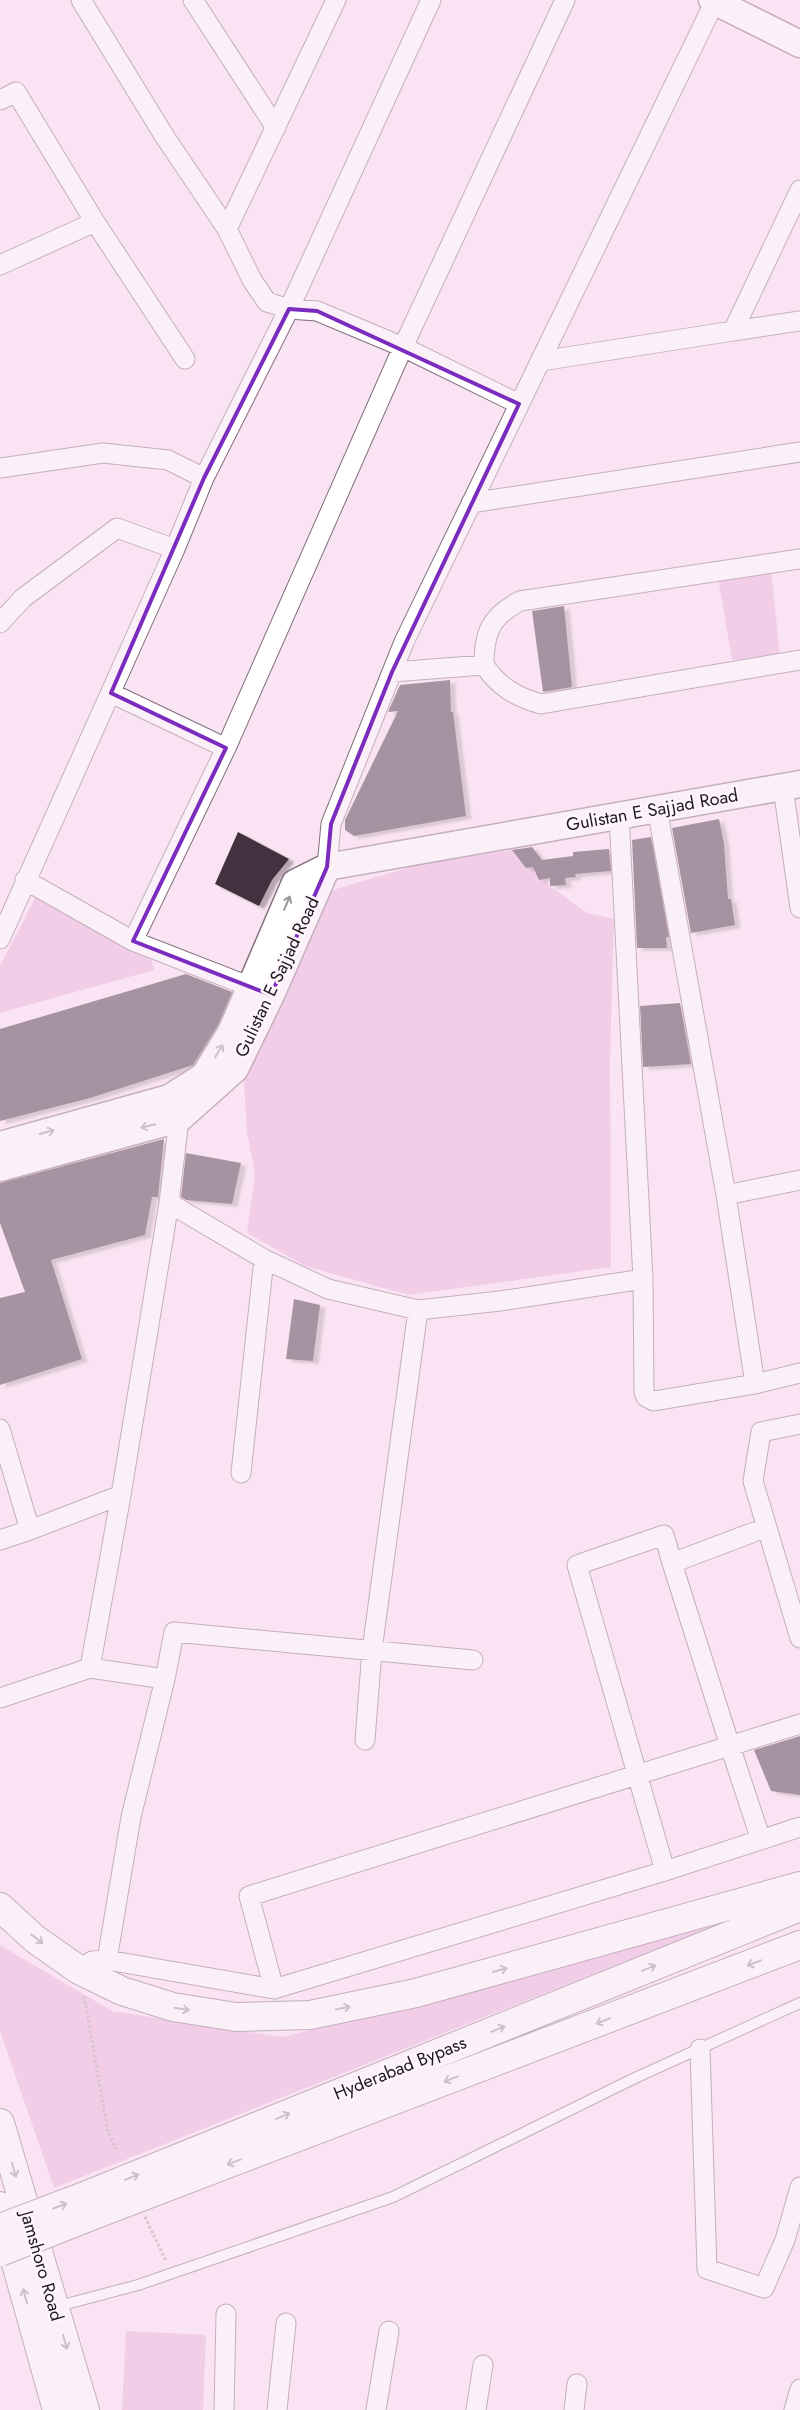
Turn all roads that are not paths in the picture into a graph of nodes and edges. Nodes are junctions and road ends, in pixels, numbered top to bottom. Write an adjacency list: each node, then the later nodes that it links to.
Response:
1 (81, 0): 12 (street)
2 (193, 0): 9 (street)
3 (336, 0): 9 (street)
4 (431, 0): 14 (street)
5 (565, 0): 17 (street)
6 (714, 1): 7 (street); 19 (street)
7 (800, 44)
8 (0, 100): 11 (street)
9 (276, 128): 12 (street)
10 (800, 190): 16 (street)
11 (95, 222): 13 (street); 18 (street)
12 (227, 229): 14 (street)
13 (0, 266)
14 (289, 309): 17 (street); 23 (street)
15 (800, 321): 16 (street)
16 (733, 331): 19 (street)
17 (403, 347): 20 (street); 32 (street)
18 (185, 359)
19 (541, 361): 20 (street)
20 (519, 404): 24 (street)
21 (800, 452): 24 (street)
22 (0, 468): 23 (street)
23 (204, 478): 25 (street)
24 (471, 503): 30 (street)
25 (175, 549): 27 (street); 31 (street)
26 (800, 559): 29 (street)
27 (0, 623)
28 (800, 660): 29 (street)
29 (484, 666): 30 (street)
30 (392, 672): 36 (street)
31 (111, 693): 32 (street); 37 (street)
32 (226, 748): 40 (street)
33 (791, 786): 34 (street, Gulistan E Sajjad Road); 38 (street)
34 (657, 808): 35 (street, Gulistan E Sajjad Road); 46 (street)
35 (619, 815): 36 (street, Gulistan E Sajjad Road); 49 (street)
36 (327, 866): 41 (street, Gulistan E Sajjad Road)
37 (25, 880): 39 (street); 40 (street)
38 (800, 908)
39 (0, 939)
40 (133, 941): 41 (street)
41 (261, 991): 42 (street, Gulistan E Sajjad Road); 43 (street, Gulistan E Sajjad Road, one-way to 41)
42 (178, 1119): 44 (street, Gulistan E Sajjad Road, one-way to 44); 47 (street)
43 (0, 1145)
44 (0, 1168)
45 (800, 1180): 46 (street)
46 (726, 1195): 52 (street)
47 (169, 1202): 48 (street); 56 (street)
48 (264, 1259): 50 (street); 55 (street)
49 (643, 1279): 50 (street); 52 (street)
50 (418, 1310): 62 (street)
51 (800, 1373): 52 (street)
52 (755, 1384)
53 (800, 1424): 61 (street)
54 (0, 1429): 57 (street)
55 (241, 1473)
56 (121, 1495): 57 (street); 64 (street)
57 (30, 1530): 59 (street)
58 (754, 1532): 60 (street)
59 (0, 1540)
60 (672, 1563): 69 (street); 70 (street)
61 (800, 1638)
62 (372, 1650): 63 (street); 65 (street); 68 (street)
63 (473, 1660)
64 (90, 1668): 65 (street); 66 (street)
65 (165, 1679): 78 (street)
66 (0, 1698)
67 (800, 1724): 69 (street)
68 (365, 1740)
69 (730, 1746): 70 (street); 72 (street)
70 (636, 1775): 73 (street); 80 (street)
71 (800, 1828): 72 (street)
72 (761, 1840): 73 (street)
73 (665, 1871): 80 (street)
74 (800, 1886): 79 (highway, one-way to 74)
75 (800, 1906): 85 (highway, Hyderabad Bypass, one-way to 75)
76 (0, 1907): 79 (highway, one-way to 79)
77 (800, 1945): 85 (highway, Hyderabad Bypass, one-way to 85)
78 (107, 1960): 79 (street); 80 (street)
79 (79, 1970)
80 (274, 1990)
81 (800, 2003): 82 (lane)
82 (700, 2049): 88 (street); 90 (lane)
83 (0, 2123): 90 (highway, Jamshoro Road, one-way to 90)
84 (800, 2187): 88 (street)
85 (91, 2205): 87 (highway, Hyderabad Bypass, one-way to 85, bridge); 89 (highway, Hyderabad Bypass, bridge)
86 (0, 2206): 97 (highway, Jamshoro Road, one-way to 86)
87 (0, 2228)
88 (793, 2242)
89 (0, 2252)
90 (54, 2307): 98 (highway, Jamshoro Road, one-way to 98)
91 (226, 2314): 99 (street)
92 (286, 2323): 100 (street)
93 (389, 2331): 101 (street)
94 (483, 2365): 102 (street)
95 (577, 2384): 103 (street)
96 (800, 2390): 104 (street)
97 (57, 2410)
98 (85, 2410)
99 (224, 2410)
100 (277, 2410)
101 (376, 2410)
102 (476, 2410)
103 (574, 2410)
104 (794, 2410)

